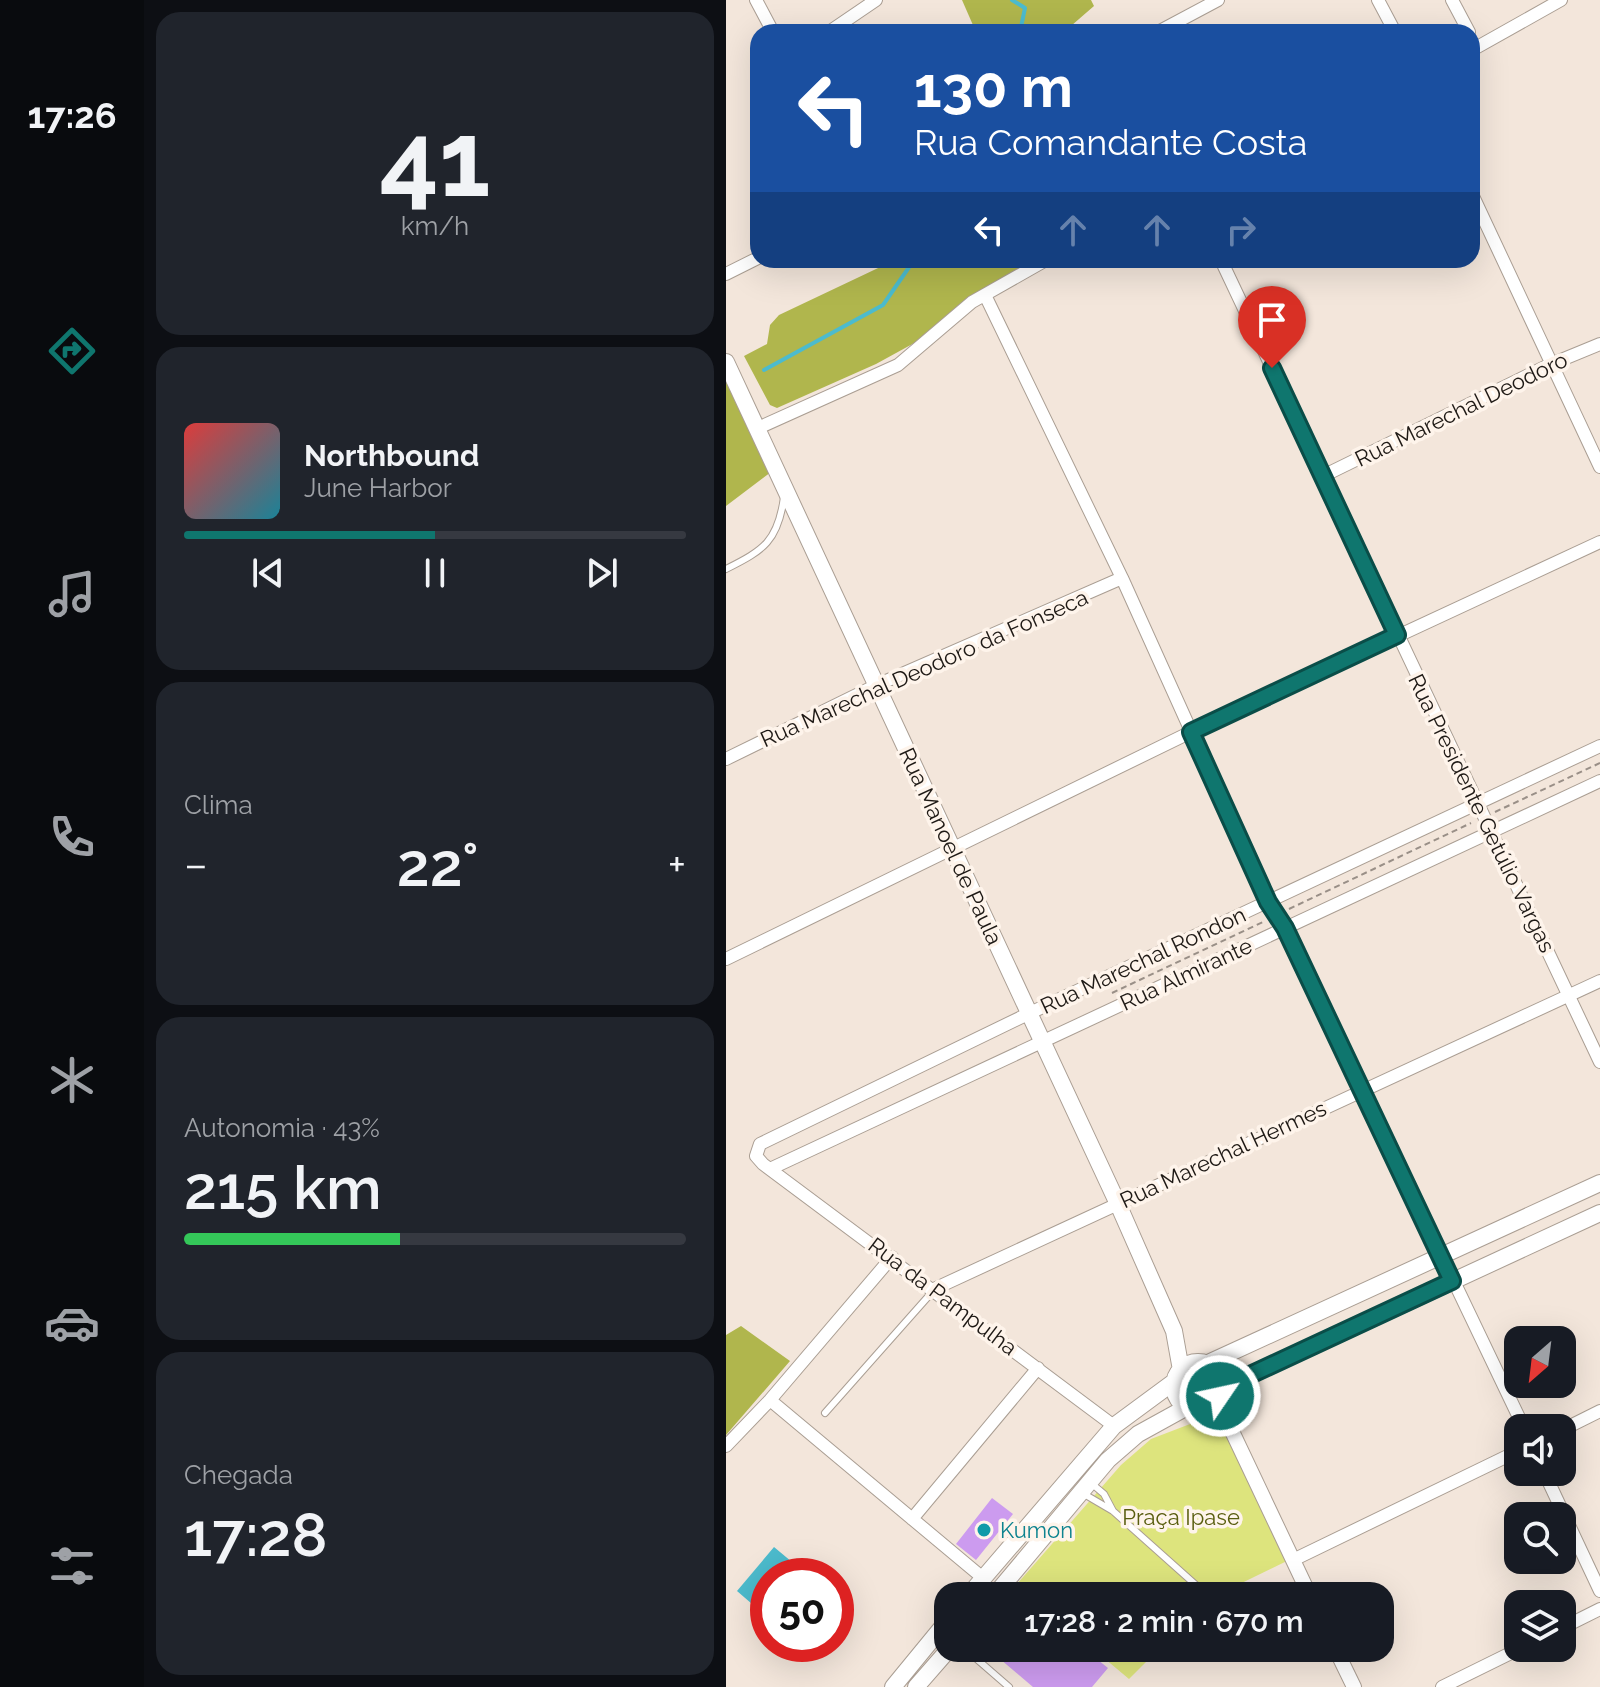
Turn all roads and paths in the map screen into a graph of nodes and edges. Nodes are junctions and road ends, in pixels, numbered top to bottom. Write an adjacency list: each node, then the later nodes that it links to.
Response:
1 (756, 0): 7 (street)
2 (876, 0): 8 (street)
3 (1218, 0): 9 (street)
4 (1378, 0): 10 (street)
5 (1452, 0): 11 (street)
6 (1561, 0): 12 (street)
7 (769, 24)
8 (841, 24)
9 (1173, 24)
10 (1391, 24)
11 (1465, 24)
12 (1480, 42)
13 (1480, 212): 21 (street)
14 (750, 262): 17 (street)
15 (1032, 268): 18 (street)
16 (1225, 268): 24 (street, Rua Presidente Getúlio Vargas)
17 (726, 274)
18 (985, 295): 22 (street); 28 (street)
19 (1600, 344): 21 (street, Rua Marechal Deodoro)
20 (726, 362): 22 (main road, Rua Manoel de Paula)
21 (1549, 365): 23 (street); 24 (street, Rua Marechal Deodoro)
22 (758, 428): 25 (main road, Rua Manoel de Paula)
23 (1600, 467)
24 (1323, 476): 29 (street, Rua Presidente Getúlio Vargas)
25 (785, 490): 27 (lane); 30 (main road, Rua Manoel de Paula)
26 (1600, 542): 29 (street)
27 (726, 569)
28 (1122, 578): 30 (street, Rua Marechal Deodoro da Fonseca); 31 (street)
29 (1397, 635): 31 (street); 36 (street, Rua Presidente Getúlio Vargas)
30 (877, 685): 33 (street, Rua Marechal Deodoro da Fonseca); 39 (main road, Rua Manoel de Paula)
31 (1191, 732): 39 (street); 40 (street)
32 (1600, 746): 36 (street, Rua Marechal Rondon)
33 (726, 759)
34 (1600, 763): 37 (path)
35 (1600, 781): 38 (street, Rua Almirante)
36 (1476, 804): 37 (street, Rua Presidente Getúlio Vargas); 40 (street, Rua Marechal Rondon)
37 (1484, 817): 38 (street, Rua Presidente Getúlio Vargas); 41 (path)
38 (1492, 831): 42 (street, Rua Almirante); 45 (street, Rua Presidente Getúlio Vargas)
39 (952, 848): 43 (street); 47 (main road, Rua Manoel de Paula)
40 (1268, 902): 41 (street); 47 (street, Rua Marechal Rondon)
41 (1277, 915): 42 (street); 46 (path)
42 (1285, 928): 48 (street, Rua Almirante); 50 (street)
43 (726, 959)
44 (1600, 981): 45 (street, Rua Marechal Hermes)
45 (1569, 996): 49 (street, Rua Presidente Getúlio Vargas); 50 (street, Rua Marechal Hermes)
46 (1105, 997)
47 (1030, 1013): 48 (main road, Rua Manoel de Paula); 51 (street, Rua Marechal Rondon)
48 (1044, 1041): 51 (street, Rua Almirante); 53 (main road, Rua Manoel de Paula)
49 (1600, 1062)
50 (1360, 1090): 53 (street, Rua Marechal Hermes); 56 (street)
51 (772, 1168): 55 (street, Rua da Pampulha)
52 (1600, 1183): 56 (main road)
53 (1118, 1204): 58 (street, Rua Marechal Hermes); 59 (main road, Rua Manoel de Paula)
54 (1600, 1213): 57 (main road)
55 (892, 1257): 58 (street, Rua da Pampulha); 64 (street)
56 (1442, 1257): 57 (street); 60 (main road)
57 (1452, 1281): 63 (main road); 68 (street)
58 (934, 1289): 61 (street, Rua da Pampulha); 67 (lane)
59 (1174, 1331): 60 (main road, Rua Manoel de Paula); 62 (main road, Rua Manoel de Paula)
60 (1202, 1363): 62 (main road); 63 (main road)
61 (1038, 1368): 70 (street, Rua da Pampulha); 77 (street)
62 (1178, 1375): 65 (main road); 70 (main road)
63 (1221, 1392): 65 (main road); 71 (street)
64 (770, 1400): 72 (street); 77 (street)
65 (1195, 1408): 71 (street); 74 (main road)
66 (1600, 1411): 69 (street)
67 (825, 1413)
68 (1517, 1414)
69 (1576, 1423)
70 (1114, 1426): 79 (main road)
71 (1230, 1427): 78 (street)
72 (726, 1446)
73 (1504, 1458): 78 (street)
74 (1085, 1486): 76 (lane); 76 (lane); 81 (main road)
75 (1551, 1486): 84 (street)
76 (1113, 1511): 82 (lane)
77 (912, 1519): 79 (street)
78 (1293, 1560): 83 (street)
79 (983, 1578): 80 (main road)
80 (980, 1582)
81 (1006, 1582)
82 (1193, 1582)
83 (1303, 1582)
84 (1600, 1591)
85 (1600, 1609): 86 (street)
86 (1576, 1621)
87 (934, 1637): 92 (main road)
88 (1504, 1656): 96 (street)
89 (938, 1662): 93 (main road)
90 (980, 1662): 94 (lane)
91 (1342, 1662): 95 (street)
92 (893, 1687)
93 (916, 1687)
94 (1009, 1687)
95 (1354, 1687)
96 (1442, 1687)

